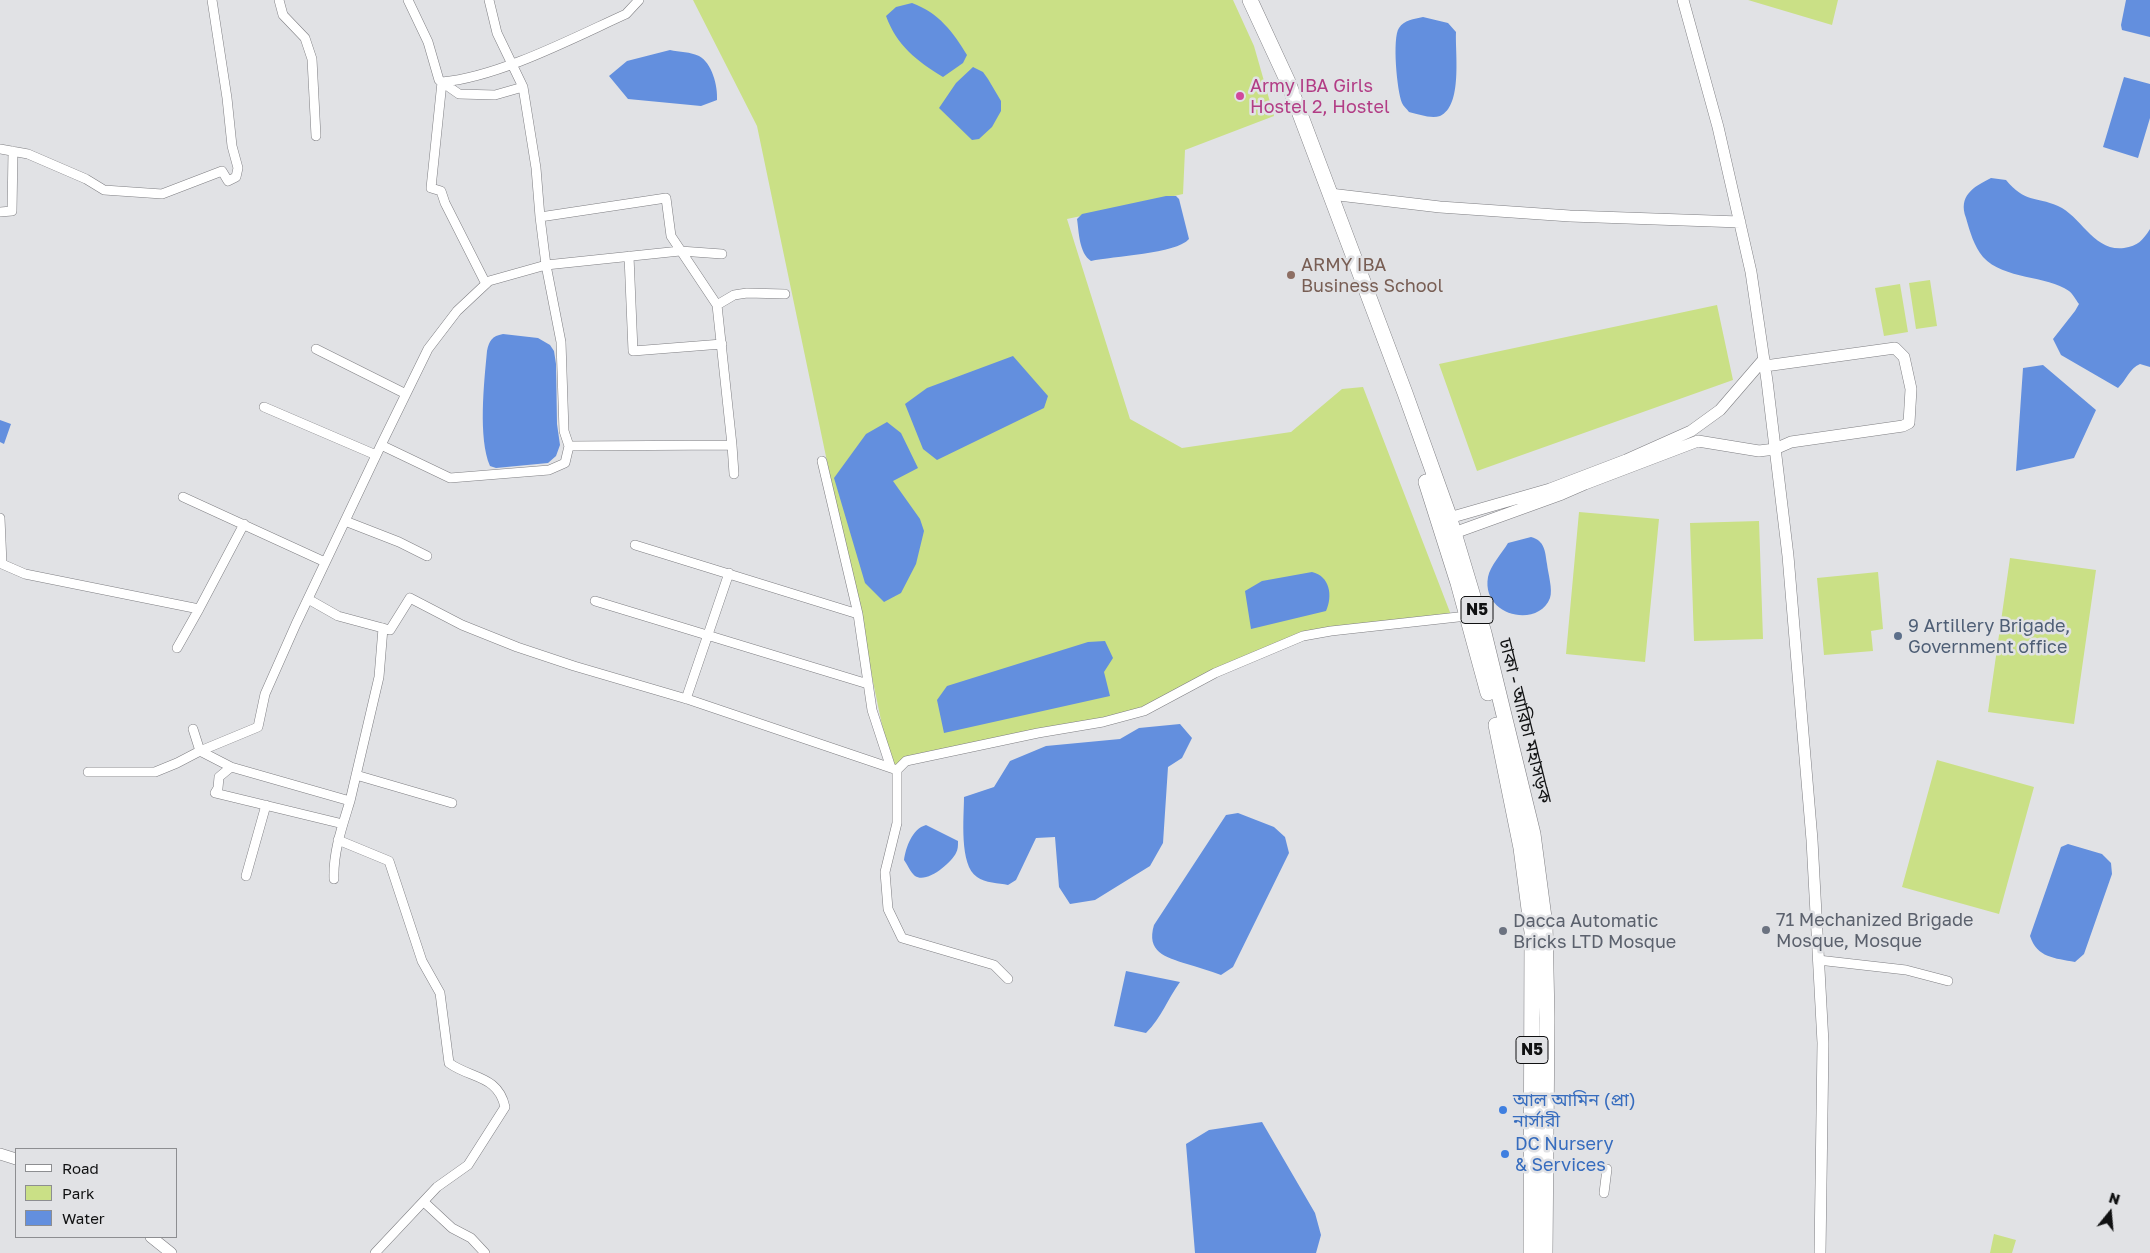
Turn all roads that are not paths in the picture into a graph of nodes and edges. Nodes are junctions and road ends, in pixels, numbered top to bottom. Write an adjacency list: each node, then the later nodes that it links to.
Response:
1 (212, 0): 14 (street)
2 (280, 0): 12 (street)
3 (408, 0): 10 (street)
4 (489, 0): 9 (street)
5 (639, 0): 9 (street)
6 (1242, 0): 53 (highway, N5)
7 (1250, 0): 15 (highway, ঢাকা - আরিচা মহাসড়ক / N5)
8 (1683, 0): 18 (street)
9 (511, 64): 10 (street); 11 (street)
10 (442, 82): 11 (street); 23 (street)
11 (523, 87): 17 (street)
12 (316, 136)
13 (0, 149): 14 (street)
14 (12, 151): 16 (street)
15 (1330, 194): 18 (street); 40 (highway, ঢাকা - আরিচা মহাসড়ক / N5)
16 (0, 212)
17 (540, 217): 19 (street); 22 (street)
18 (1740, 222): 28 (street)
19 (680, 251): 20 (street); 21 (street); 25 (street)
20 (722, 254)
21 (629, 256): 22 (street); 26 (street)
22 (546, 265): 23 (street); 33 (street)
23 (486, 284): 29 (street)
24 (785, 294): 25 (street)
25 (717, 305): 26 (street)
26 (722, 344): 32 (street)
27 (316, 348): 29 (street)
28 (1764, 363): 34 (street); 34 (street); 40 (street)
29 (406, 394): 31 (street)
30 (264, 407): 35 (street)
31 (381, 444): 33 (street); 35 (street)
32 (732, 445): 33 (street); 37 (street)
33 (569, 446)
34 (1775, 449): 43 (street); 72 (street)
35 (376, 455): 41 (street)
36 (822, 460): 52 (street)
37 (734, 474)
38 (183, 497): 42 (street)
39 (0, 518): 47 (street)
40 (1449, 518): 43 (highway, ঢাকা - আরিচা মহাসড়ক / N5)
41 (344, 522): 45 (street); 46 (street)
42 (244, 524): 46 (street); 51 (street)
43 (1454, 533): 85 (highway, ঢাকা - আরিচা মহাসড়ক / N5)
44 (635, 545): 48 (street)
45 (427, 556)
46 (325, 562): 49 (street)
47 (1, 567): 51 (street)
48 (729, 573): 52 (street); 55 (street)
49 (308, 599): 54 (street); 60 (street)
50 (595, 601): 55 (street)
51 (199, 609): 56 (street)
52 (858, 614): 57 (street)
53 (1467, 616): 62 (street); 84 (highway, N5)
54 (383, 628): 58 (street); 64 (street)
55 (707, 636): 57 (street); 58 (street)
56 (177, 648)
57 (868, 684): 62 (street)
58 (686, 699): 62 (street)
59 (193, 729): 60 (street)
60 (200, 751): 61 (street); 63 (street)
61 (230, 767): 65 (street); 67 (street)
62 (894, 769): 73 (street)
63 (88, 772)
64 (356, 775): 65 (street); 66 (street)
65 (350, 801): 68 (street)
66 (452, 803)
67 (266, 805): 68 (street); 70 (street)
68 (343, 824): 69 (street)
69 (338, 840): 71 (street); 79 (street)
70 (246, 876)
71 (334, 879)
72 (1818, 960): 74 (street); 86 (street)
73 (1008, 979)
74 (1948, 981)
75 (0, 1154): 76 (street)
76 (15, 1159)
77 (1607, 1169): 78 (street)
78 (1604, 1193)
79 (424, 1202): 82 (street); 83 (street)
80 (152, 1238): 81 (street)
81 (171, 1253)
82 (375, 1253)
83 (485, 1253)
84 (1531, 1253)
85 (1545, 1253)
86 (1820, 1253)

